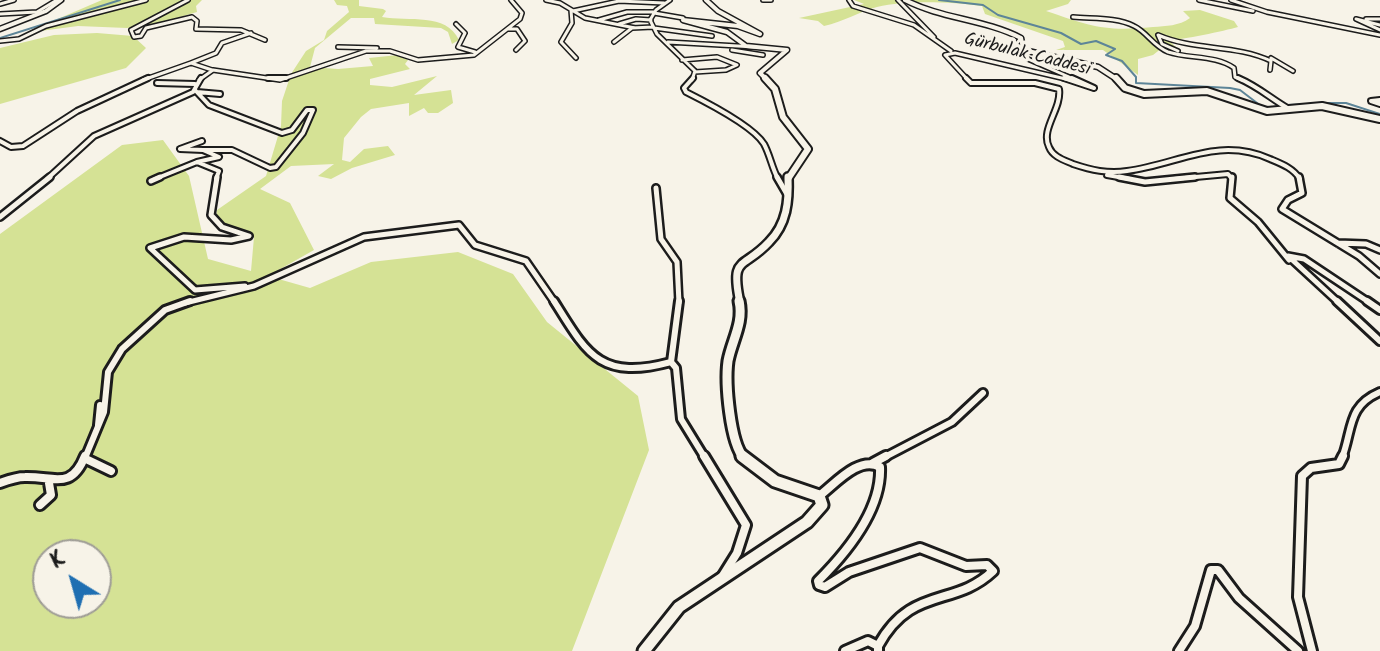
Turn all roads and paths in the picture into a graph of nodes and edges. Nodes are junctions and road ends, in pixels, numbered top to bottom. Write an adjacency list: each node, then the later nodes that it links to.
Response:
1 (14, 0): 18 (street)
2 (58, 0): 23 (street); 32 (main road)
3 (146, 0): 41 (street)
4 (188, 0): 36 (street)
5 (511, 0): 34 (street)
6 (546, 0): 20 (street)
7 (608, 0): 20 (street)
8 (706, 0): 25 (main road)
9 (763, 0): 10 (street)
10 (771, 0)
11 (849, 0): 39 (street)
12 (898, 0): 39 (street)
13 (905, 0): 38 (main road)
14 (1199, 0): 21 (street)
15 (1211, 0): 16 (street)
16 (1221, 0)
17 (1231, 0): 21 (street)
18 (1, 1)
19 (668, 1): 20 (street); 22 (street)
20 (571, 10): 27 (street); 54 (street)
21 (1261, 11): 35 (street)
22 (654, 13): 25 (street); 27 (street); 28 (street)
23 (0, 14)
24 (1073, 17): 49 (street)
25 (683, 18): 46 (main road)
26 (1380, 19): 35 (street)
27 (597, 20): 30 (street)
28 (651, 20): 30 (street); 31 (street)
29 (456, 24): 50 (street)
30 (618, 25): 33 (street)
31 (653, 27): 33 (street); 37 (street); 43 (street)
32 (0, 28)
33 (635, 28): 42 (street)
34 (509, 29): 47 (street); 50 (street)
35 (1380, 30)
36 (251, 33): 40 (street); 56 (street)
37 (712, 36)
38 (1021, 38): 51 (street, Gürbulak Caddesi); 64 (main road, Gürbulak Caddesi)
39 (937, 39): 51 (street)
40 (265, 40)
41 (0, 42)
42 (614, 42)
43 (668, 42): 44 (street); 55 (street)
44 (722, 45): 46 (street); 52 (street)
45 (338, 47): 48 (street)
46 (757, 47): 73 (main road)
47 (516, 50)
48 (384, 51): 50 (street); 57 (street)
49 (1163, 51): 53 (street); 64 (street)
50 (479, 53)
51 (955, 53): 70 (street, Gürbulak Caddesi)
52 (763, 55)
53 (1263, 56): 58 (street); 59 (street)
54 (576, 58)
55 (682, 60): 60 (street); 60 (street)
56 (191, 63): 57 (street); 66 (street)
57 (213, 70): 62 (street)
58 (1270, 70)
59 (1293, 71)
60 (695, 72): 73 (street)
61 (157, 83): 62 (street)
62 (196, 89): 63 (street); 68 (street); 74 (street)
63 (220, 94)
64 (1285, 107): 65 (main road)
65 (1380, 119)
66 (0, 141)
67 (202, 141): 68 (street)
68 (203, 150): 69 (street)
69 (197, 162): 71 (street); 79 (street)
70 (1102, 172): 75 (street); 77 (street)
71 (151, 181)
72 (656, 188): 82 (street)
73 (790, 199): 92 (main road)
74 (0, 217)
75 (1338, 243): 76 (street); 78 (street)
76 (1380, 250)
77 (1289, 260): 80 (street); 81 (street)
78 (1380, 274)
79 (250, 287): 82 (street); 86 (street)
80 (1380, 310)
81 (1380, 341)
82 (671, 362): 94 (street)
83 (1380, 392): 100 (street)
84 (983, 393): 88 (street)
85 (100, 405): 86 (street)
86 (98, 425): 87 (street)
87 (86, 459): 89 (street); 91 (street)
88 (873, 463): 92 (street); 95 (street)
89 (111, 471)
90 (0, 483): 91 (street)
91 (49, 483): 93 (street)
92 (819, 496): 94 (main road)
93 (40, 505)
94 (722, 577): 96 (main road)
95 (878, 649): 97 (street)
96 (644, 651)
97 (845, 651)
98 (1179, 651): 99 (street)
99 (1298, 651)
100 (1312, 651)

